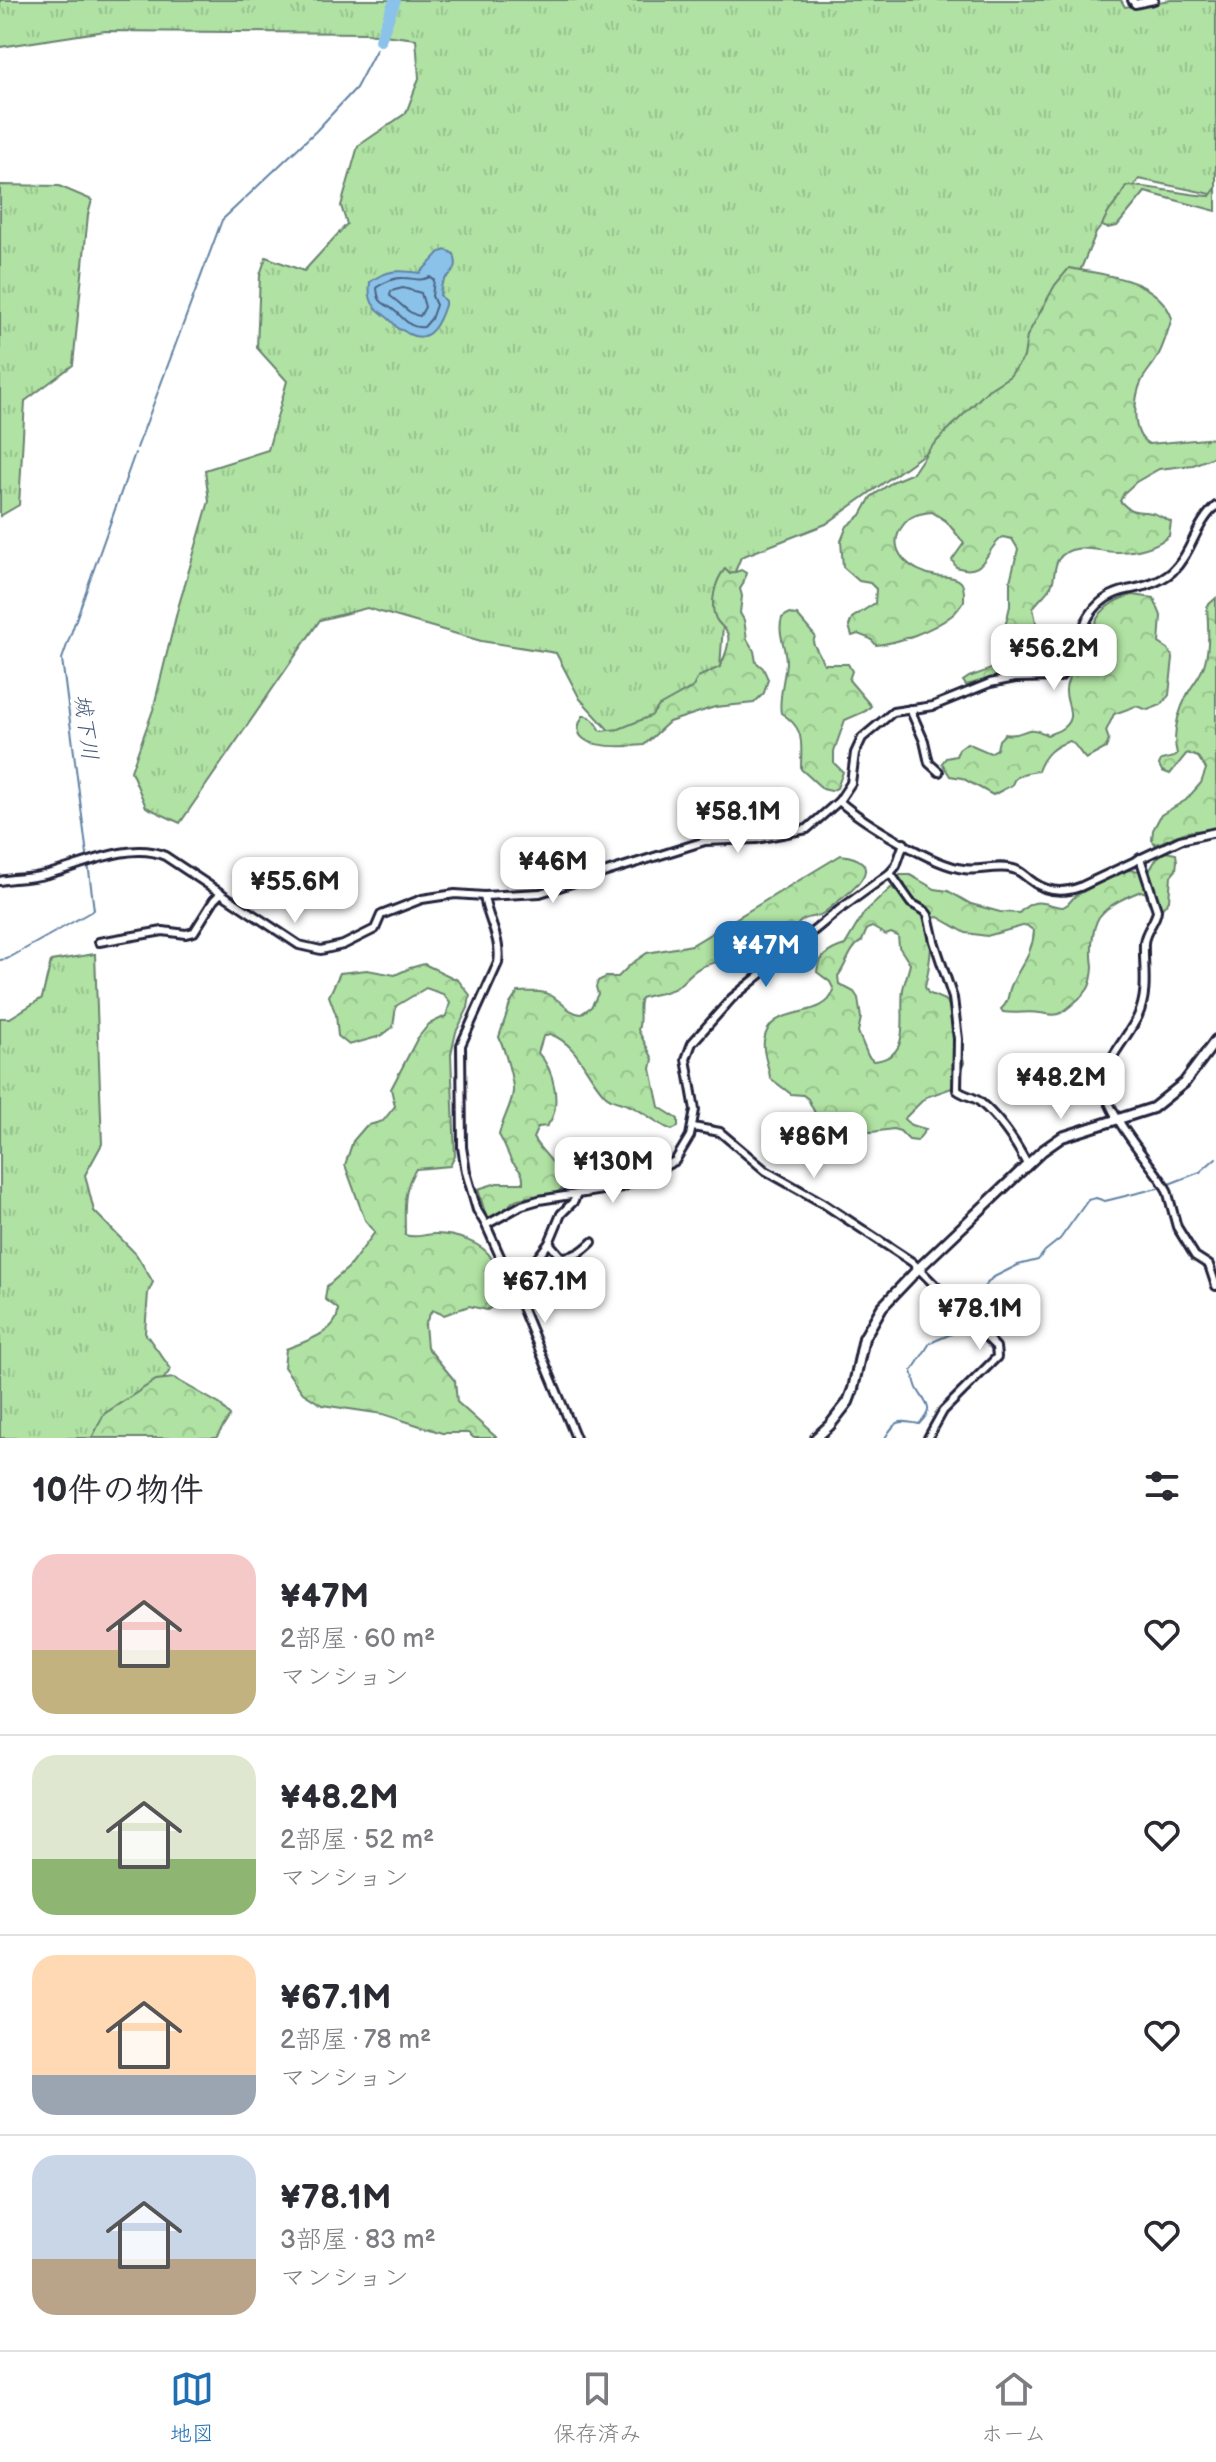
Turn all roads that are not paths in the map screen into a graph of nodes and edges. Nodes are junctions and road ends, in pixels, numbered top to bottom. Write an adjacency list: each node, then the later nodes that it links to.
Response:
1 (1132, 0): 2 (street)
2 (1154, 0)
3 (1216, 506): 4 (street)
4 (910, 709): 5 (street); 6 (street)
5 (939, 772)
6 (839, 801): 8 (street); 13 (street)
7 (1216, 832): 9 (street)
8 (904, 843): 9 (street); 10 (street)
9 (1140, 858): 16 (street)
10 (890, 873): 17 (street); 18 (street)
11 (0, 881): 12 (street)
12 (221, 893): 13 (street); 14 (street)
13 (484, 896): 20 (street)
14 (99, 942)
15 (1216, 1040): 16 (street)
16 (1118, 1120): 18 (street); 25 (street)
17 (693, 1127): 19 (street); 23 (street)
18 (1027, 1164): 23 (street)
19 (576, 1195): 20 (street); 22 (street)
20 (486, 1225): 24 (street)
21 (592, 1242): 22 (street)
22 (549, 1243): 24 (street)
23 (918, 1269): 27 (street); 28 (street)
24 (512, 1283): 26 (street)
25 (1216, 1286)
26 (576, 1438)
27 (816, 1438)
28 (928, 1438)

